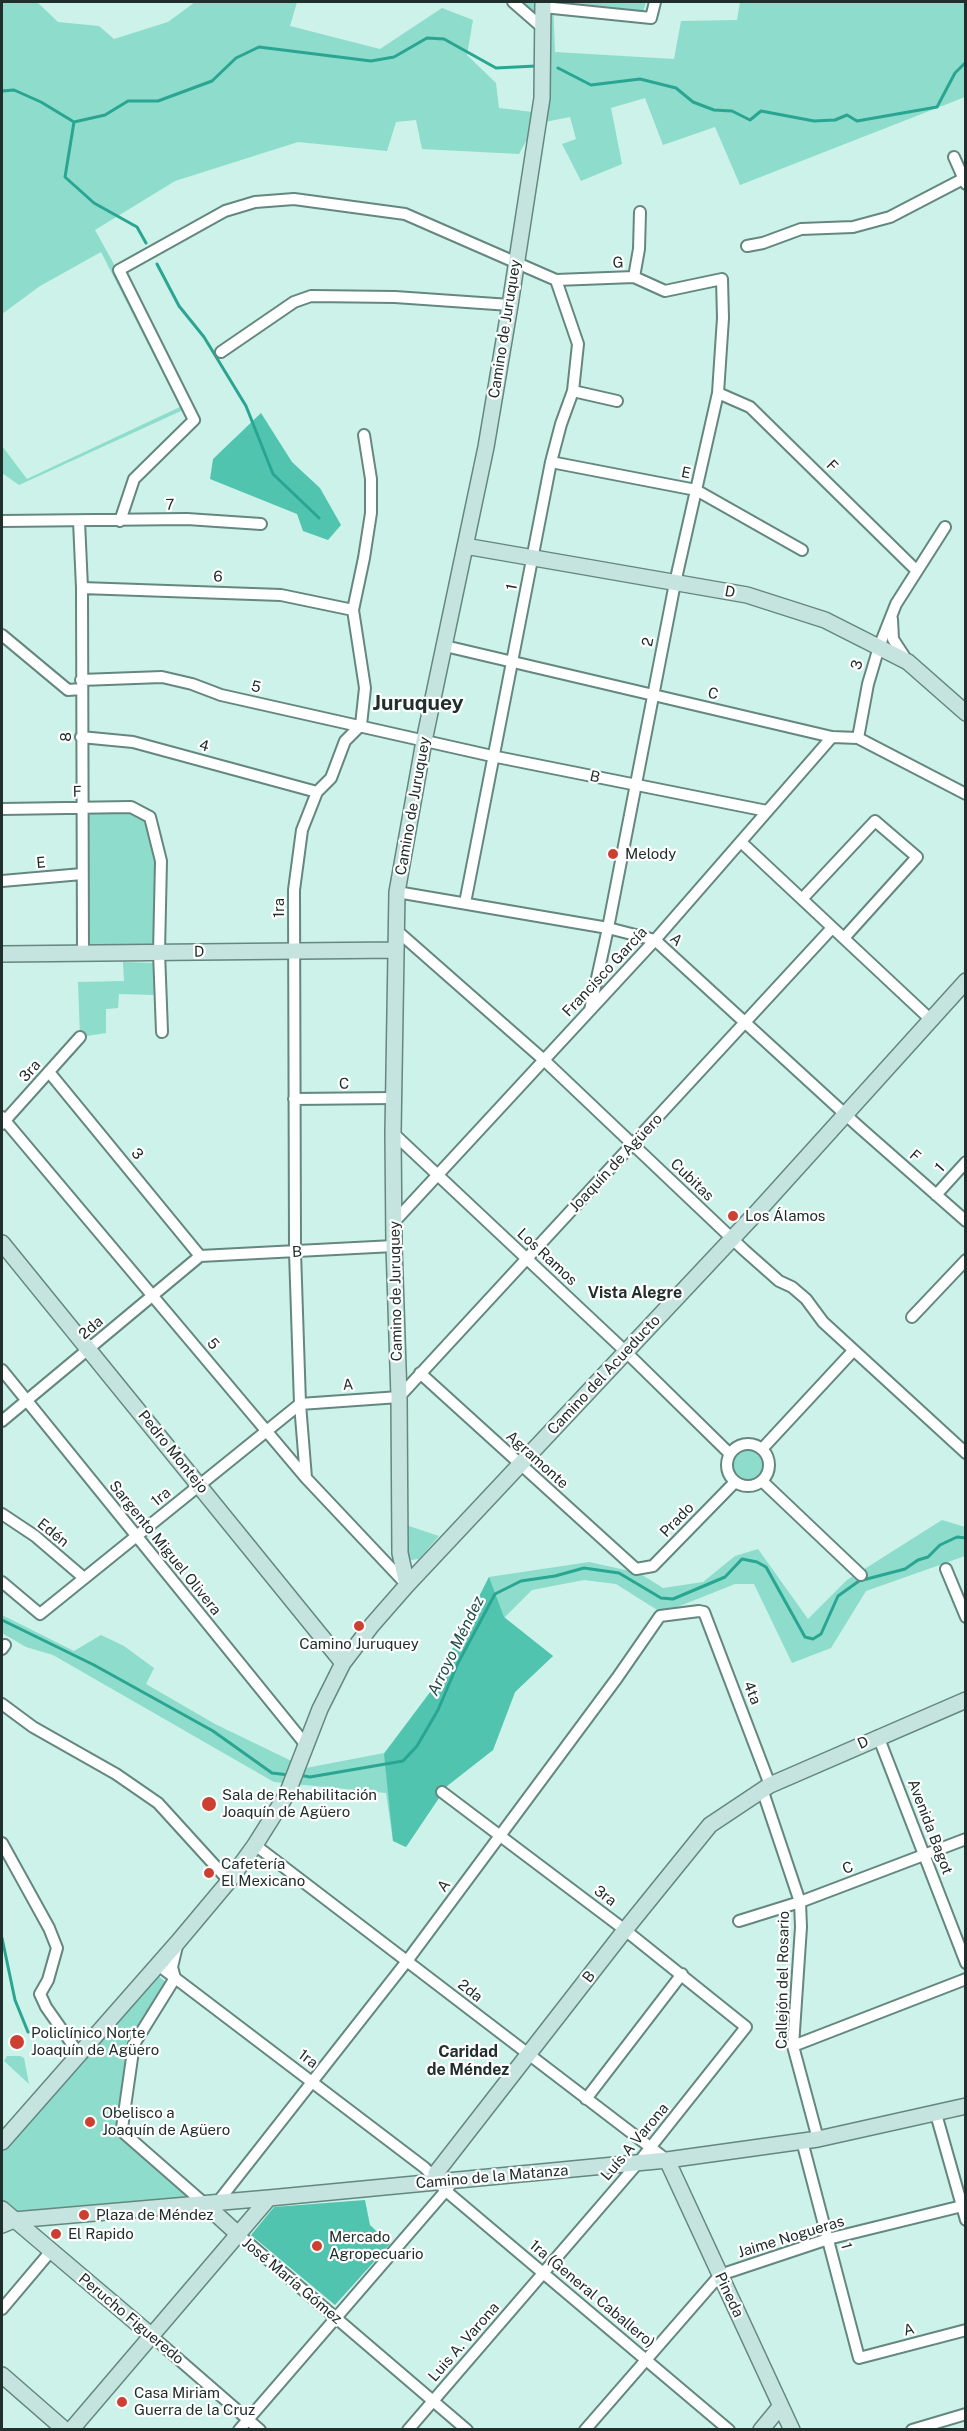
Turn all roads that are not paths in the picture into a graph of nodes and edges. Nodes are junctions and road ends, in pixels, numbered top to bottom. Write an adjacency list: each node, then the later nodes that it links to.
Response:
1 (513, 2): 4 (street)
2 (655, 2): 3 (street)
3 (543, 4): 4 (street, Camino de Juruquey)
4 (544, 28): 9 (street, Camino de Juruquey)
5 (954, 157): 6 (street)
6 (964, 182): 8 (street)
7 (640, 212): 10 (street)
8 (747, 246)
9 (516, 261): 12 (street, G); 13 (street, Camino de Juruquey); 21 (street, G)
10 (634, 277): 11 (street, G); 12 (street, G)
11 (722, 279): 16 (street, 2)
12 (556, 280): 15 (street, 1)
13 (510, 305): 14 (street); 26 (street, Camino de Juruquey)
14 (220, 352)
15 (573, 391): 17 (street); 19 (street, 1)
16 (717, 393): 20 (street, 2); 29 (street, F)
17 (617, 401)
18 (364, 435): 33 (street)
19 (551, 462): 20 (street, E); 28 (street, 1)
20 (696, 490): 27 (street, E); 30 (street, 2)
21 (120, 520): 23 (street, 7); 24 (street, 7)
22 (2, 521): 23 (street, 7)
23 (79, 521): 31 (street, 8)
24 (261, 524)
25 (945, 527): 29 (street, 3)
26 (465, 546): 28 (street, D); 35 (street, Camino de Juruquey)
27 (802, 550)
28 (532, 559): 30 (street, D); 37 (street, 1)
29 (917, 572): 32 (street, 3)
30 (675, 583): 36 (street, D); 40 (street, 2)
31 (81, 588): 33 (street, 6); 39 (street, 8)
32 (896, 604): 36 (street, 3); 38 (street, 3)
33 (353, 610): 42 (street)
34 (2, 635): 39 (street)
35 (445, 646): 37 (street, C); 46 (street, Camino de Juruquey)
36 (879, 646): 38 (street, D); 45 (street, 3)
37 (512, 662): 40 (street, C); 47 (street, 1)
38 (908, 662): 41 (street, D)
39 (81, 684): 42 (street, 5); 43 (street, 8)
40 (653, 696): 44 (street, C); 48 (street, 2)
41 (966, 712)
42 (361, 725): 46 (street, 5); 49 (street, 1ra)
43 (81, 737): 49 (street, 4); 51 (street, 8)
44 (832, 737): 45 (street, C); 53 (street, Francisco García)
45 (858, 738): 50 (street, C)
46 (424, 741): 47 (street, B); 57 (street, Camino de Juruquey)
47 (492, 756): 48 (street, B); 59 (street, 1)
48 (635, 785): 53 (street, B); 60 (street, 2)
49 (317, 792): 65 (street, 1ra)
50 (966, 794)
51 (82, 807): 52 (street, F); 55 (street, 8); 67 (street, F)
52 (2, 809)
53 (767, 811): 54 (street, Francisco García)
54 (741, 842): 58 (street); 64 (street, Francisco García)
55 (82, 874): 56 (street, E); 69 (street, 8)
56 (2, 881)
57 (398, 892): 59 (street, A); 62 (street, Camino de Juruquey)
58 (802, 899): 61 (street); 63 (street)
59 (465, 903): 60 (street, A)
60 (608, 928): 64 (street, A); 71 (street, 2)
61 (832, 928): 63 (street); 73 (street, Joaquín de Agüero)
62 (395, 929): 66 (street, Camino de Juruquey); 76 (street, Cubitas)
63 (843, 938): 72 (street)
64 (655, 940): 71 (street, Francisco García); 73 (street, A)
65 (294, 950): 66 (street, D); 67 (street, D); 79 (street, 1ra)
66 (396, 950): 78 (street, Camino de Juruquey)
67 (159, 952): 69 (street, D); 74 (street)
68 (2, 954): 69 (street, D)
69 (83, 954)
70 (966, 981): 72 (street, Camino del Acueducto)
71 (590, 1010): 76 (street, Francisco García)
72 (930, 1019): 80 (street, Camino del Acueducto)
73 (746, 1023): 80 (street, A); 83 (street, Joaquín de Agüero)
74 (162, 1032)
75 (80, 1036): 77 (street, 3ra)
76 (545, 1061): 83 (street, Cubitas); 85 (street, Francisco García)
77 (49, 1072): 81 (street, 3ra); 93 (street, 3)
78 (394, 1098): 79 (street, C); 82 (street, Camino de Juruquey)
79 (294, 1099): 92 (street, 1ra)
80 (845, 1114): 86 (street, F); 89 (street, Camino del Acueducto)
81 (3, 1121): 96 (street, 5)
82 (393, 1133): 85 (street, Los Ramos); 87 (street, Camino de Juruquey)
83 (634, 1144): 89 (street, Cubitas); 94 (street, Joaquín de Agüero)
84 (966, 1162): 86 (street, 1)
85 (439, 1176): 87 (street, Francisco García); 94 (street, Los Ramos)
86 (936, 1195): 88 (street, F)
87 (395, 1221): 91 (street, Camino de Juruquey)
88 (966, 1221)
89 (732, 1239): 99 (street, Camino del Acueducto); 100 (street, Cubitas)
90 (2, 1243): 98 (street, Pedro Montejo)
91 (394, 1246): 92 (street, B); 103 (street, Camino de Juruquey)
92 (295, 1252): 93 (street, B); 105 (street, 1ra)
93 (200, 1256): 96 (street, 2da)
94 (527, 1259): 99 (street, Los Ramos); 102 (street, Joaquín de Agüero)
95 (966, 1260): 97 (street)
96 (152, 1295): 98 (street, 2da); 107 (street, 5)
97 (912, 1317)
98 (89, 1349): 104 (street, 2da); 115 (street, Pedro Montejo)
99 (626, 1351): 110 (street, Los Ramos); 111 (street, Camino del Acueducto)
100 (853, 1351): 108 (street); 109 (street, Cubitas)
101 (2, 1370): 104 (street, Sargento Miguel Olivera)
102 (420, 1373): 103 (street, Joaquín de Agüero); 111 (street, Agramonte)
103 (399, 1397): 105 (street, A); 123 (street, Camino de Juruquey)
104 (26, 1400): 106 (street, 2da); 117 (street, Sargento Miguel Olivera)
105 (300, 1404): 107 (street, 1ra); 112 (street, 1ra)
106 (2, 1421)
107 (267, 1431): 112 (street, 5); 115 (street, 1ra)
108 (762, 1449): 110 (street); 113 (street)
109 (966, 1453)
110 (730, 1454): 114 (street)
111 (520, 1465): 118 (street, Agramonte); 123 (street, Camino del Acueducto)
112 (306, 1478): 123 (street, 5)
113 (762, 1481): 114 (street); 120 (street)
114 (735, 1482): 118 (street, Prado)
115 (200, 1485): 117 (street, 1ra); 126 (street, Pedro Montejo)
116 (2, 1514): 121 (street, Edén)
117 (136, 1536): 121 (street, 1ra); 130 (street, Sargento Miguel Olivera)
118 (636, 1569)
119 (946, 1569): 125 (street)
120 (861, 1575)
121 (84, 1578): 122 (street, 1ra)
122 (2, 1582)
123 (406, 1585): 126 (street, Camino del Acueducto)
124 (704, 1612): 131 (street, 4ta); 133 (street, A)
125 (966, 1617)
126 (343, 1663): 130 (street, Camino del Acueducto)
127 (966, 1700): 129 (street, D)
128 (2, 1704): 138 (street)
129 (878, 1736): 131 (street, D); 137 (street, Avenida Bagot)
130 (306, 1745): 136 (street, Camino del Acueducto)
131 (766, 1787): 139 (street, Callejón del Rosario); 141 (street, B)
132 (442, 1792): 133 (street, 3ra)
133 (501, 1836): 141 (street, 3ra); 143 (street, A)
134 (966, 1839): 137 (street, C)
135 (2, 1843): 151 (street)
136 (255, 1845): 138 (street, Camino del Acueducto); 143 (street, 2da)
137 (924, 1855): 139 (street, C); 144 (street, Avenida Bagot)
138 (229, 1881): 142 (street, Camino del Acueducto)
139 (800, 1902): 140 (street, C); 150 (street, Callejón del Rosario)
140 (739, 1921)
141 (625, 1930): 146 (street, 3ra); 152 (street, B)
142 (177, 1942): 145 (street, Camino del Acueducto); 147 (street)
143 (407, 1961): 152 (street, 2da); 153 (street, A)
144 (966, 1963)
145 (158, 1965): 147 (street, 1ra); 151 (street, Camino del Acueducto)
146 (682, 1974): 149 (street, 3ra); 154 (street)
147 (175, 1978): 153 (street, 1ra); 164 (street, José María Gómez)
148 (966, 1979): 150 (street)
149 (746, 2027): 159 (street, Luís A Varona)
150 (794, 2046): 157 (street, Callejón del Rosario)
151 (79, 2054): 158 (street, Camino del Acueducto)
152 (529, 2055): 154 (street, 2da); 162 (street, B)
153 (314, 2083): 162 (street, 1ra); 164 (street, A)
154 (586, 2099): 159 (street, 2da)
155 (966, 2106): 156 (street, Camino de la Matanza)
156 (936, 2114): 157 (street, Camino de la Matanza); 165 (street)
157 (810, 2140): 160 (street, Camino de la Matanza); 170 (street, 1)
158 (2, 2142)
159 (651, 2148): 160 (street, 2da); 161 (street, Luís A Varona)
160 (667, 2160): 161 (street, Camino de la Matanza); 173 (street, Pineda)
161 (638, 2163): 162 (street, Camino de la Matanza); 172 (street, Luís A Varona)
162 (446, 2184): 163 (street, Camino de la Matanza); 172 (street, 1ra (General Caballero)); 175 (street)
163 (270, 2199): 164 (street, Camino de la Matanza); 169 (street)
164 (211, 2204): 168 (street, Camino de la Matanza); 169 (street, José María Gómez)
165 (964, 2205): 167 (street); 170 (street, Jaime Nogueras)
166 (2, 2210): 168 (street, Perucho Figueredo)
167 (966, 2220)
168 (8, 2223): 171 (street, Perucho Figueredo)
169 (239, 2235): 175 (street, José María Gómez); 177 (street)
170 (828, 2239): 173 (street, Jaime Nogueras); 178 (street, 1)
171 (51, 2251): 174 (street); 177 (street, Perucho Figueredo)
172 (543, 2273): 179 (street, 1ra (General Caballero)); 181 (street, Luis A. Varona)
173 (720, 2276): 179 (street, Jaime Nogueras); 182 (street, Pineda)
174 (2, 2309)
175 (336, 2318): 181 (street, José María Gómez); 184 (street)
176 (966, 2331): 178 (street, A)
177 (153, 2337): 184 (street, Perucho Figueredo); 186 (street)
178 (860, 2358)
179 (646, 2360): 191 (street, Jaime Nogueras); 192 (street, 1ra (General Caballero))
180 (2, 2375): 185 (street)
181 (433, 2401): 189 (street, Luis A. Varona); 190 (street, José María Gómez)
182 (780, 2407): 193 (street); 194 (street, Pineda)
183 (966, 2414): 195 (street)
184 (248, 2419): 187 (street); 188 (street, Perucho Figueredo)
185 (65, 2430)
186 (71, 2430)
187 (239, 2430)
188 (260, 2430)
189 (408, 2430)
190 (467, 2430)
191 (585, 2430)
192 (729, 2430)
193 (761, 2430)
194 (792, 2430)
195 (912, 2430)

